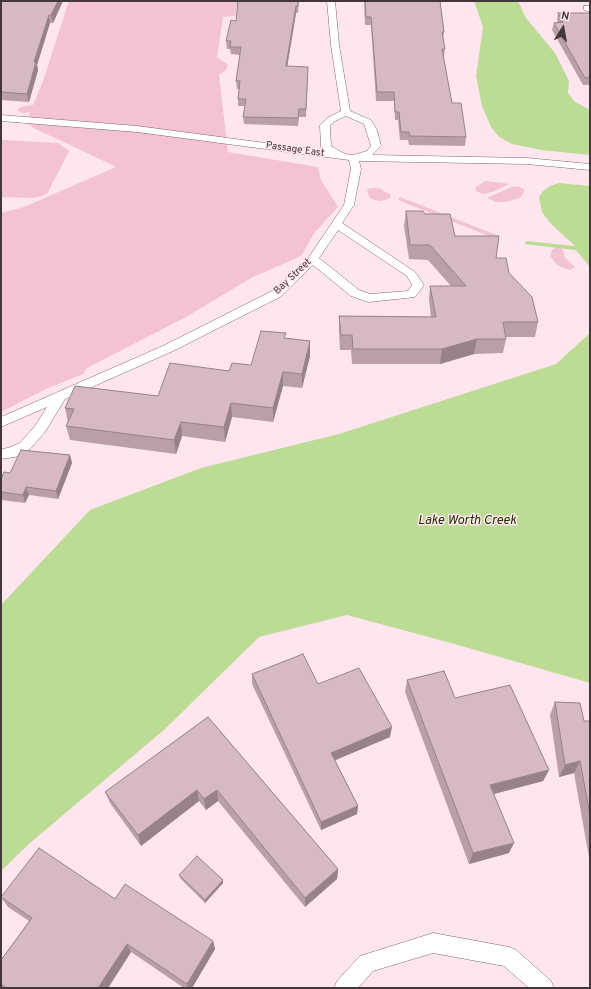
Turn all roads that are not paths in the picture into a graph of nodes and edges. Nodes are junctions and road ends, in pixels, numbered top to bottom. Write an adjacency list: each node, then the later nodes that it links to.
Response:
1 (331, 1): 2 (lane)
2 (346, 112): 4 (lane); 4 (lane)
3 (1, 118): 4 (lane, Passage East)
4 (353, 158): 5 (lane, Passage East); 6 (lane, Bay Street)
5 (590, 167)
6 (336, 224): 7 (lane, Bay Street); 7 (lane)
7 (313, 259): 8 (lane, Bay Street)
8 (60, 396): 9 (lane, Bay Street); 10 (lane)
9 (1, 422)
10 (1, 454)
11 (344, 988): 12 (lane)
12 (544, 988)

